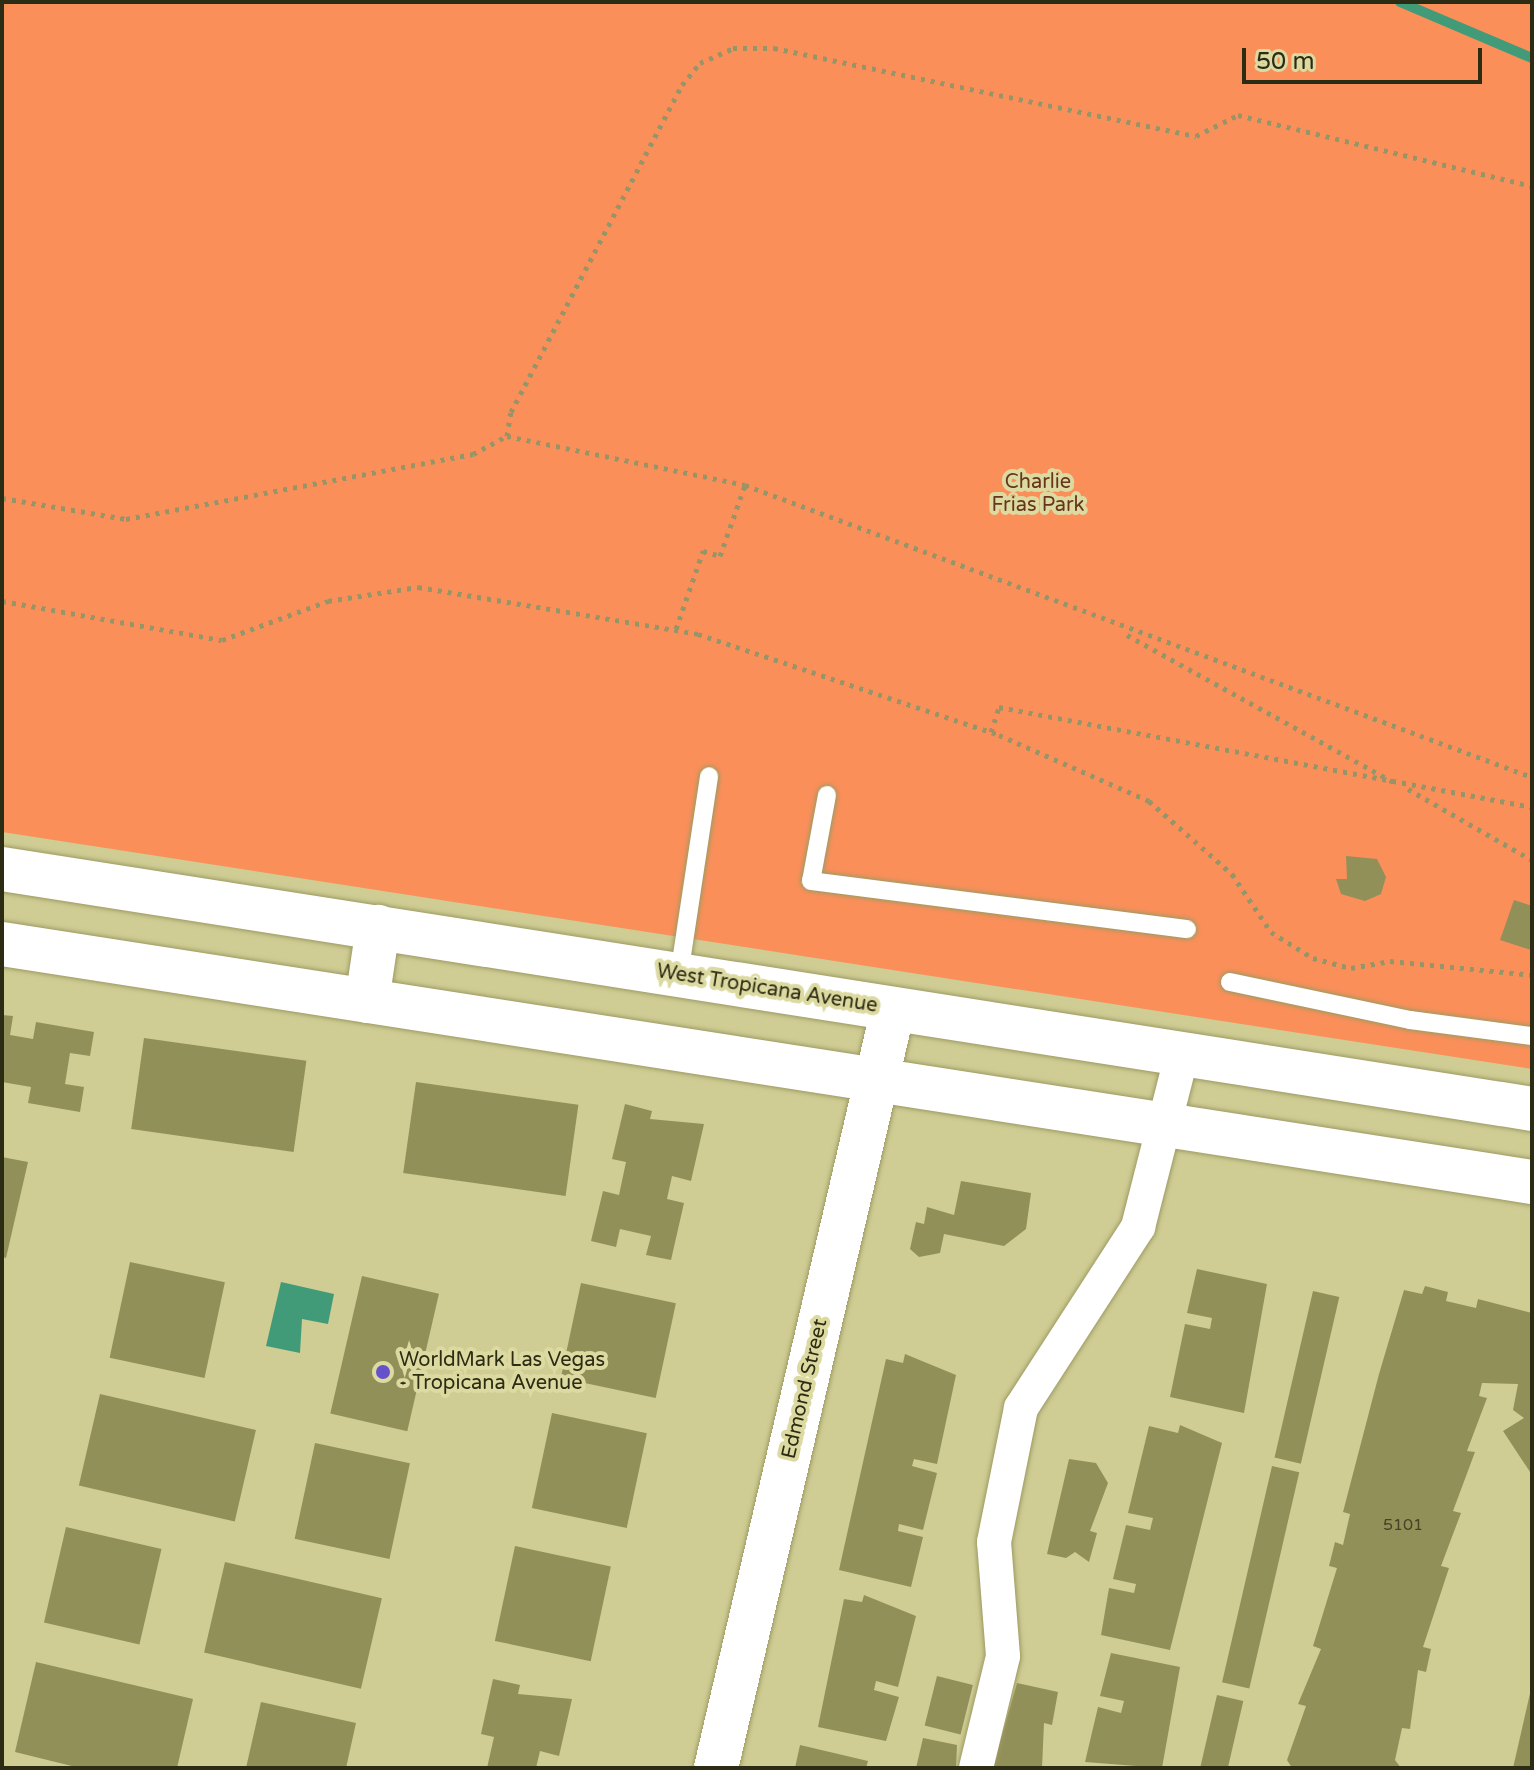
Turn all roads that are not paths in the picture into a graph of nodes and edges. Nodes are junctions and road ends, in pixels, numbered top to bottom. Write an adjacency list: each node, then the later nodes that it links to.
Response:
1 (709, 776): 7 (lane)
2 (827, 795): 5 (lane)
3 (2, 869): 4 (main road, West Tropicana Avenue)
4 (378, 927): 7 (main road, West Tropicana Avenue); 9 (main road)
5 (1187, 929)
6 (2, 944): 9 (main road)
7 (679, 975): 10 (main road, West Tropicana Avenue)
8 (1230, 982): 11 (lane)
9 (367, 1001): 13 (main road)
10 (893, 1009): 12 (main road, West Tropicana Avenue); 13 (main road, Edmond Street)
11 (1532, 1036)
12 (1182, 1054): 14 (main road, West Tropicana Avenue); 15 (street)
13 (877, 1081): 15 (main road); 17 (main road, Edmond Street)
14 (1532, 1109)
15 (1165, 1129): 16 (main road); 18 (street)
16 (1532, 1182)
17 (716, 1768)
18 (976, 1768)

